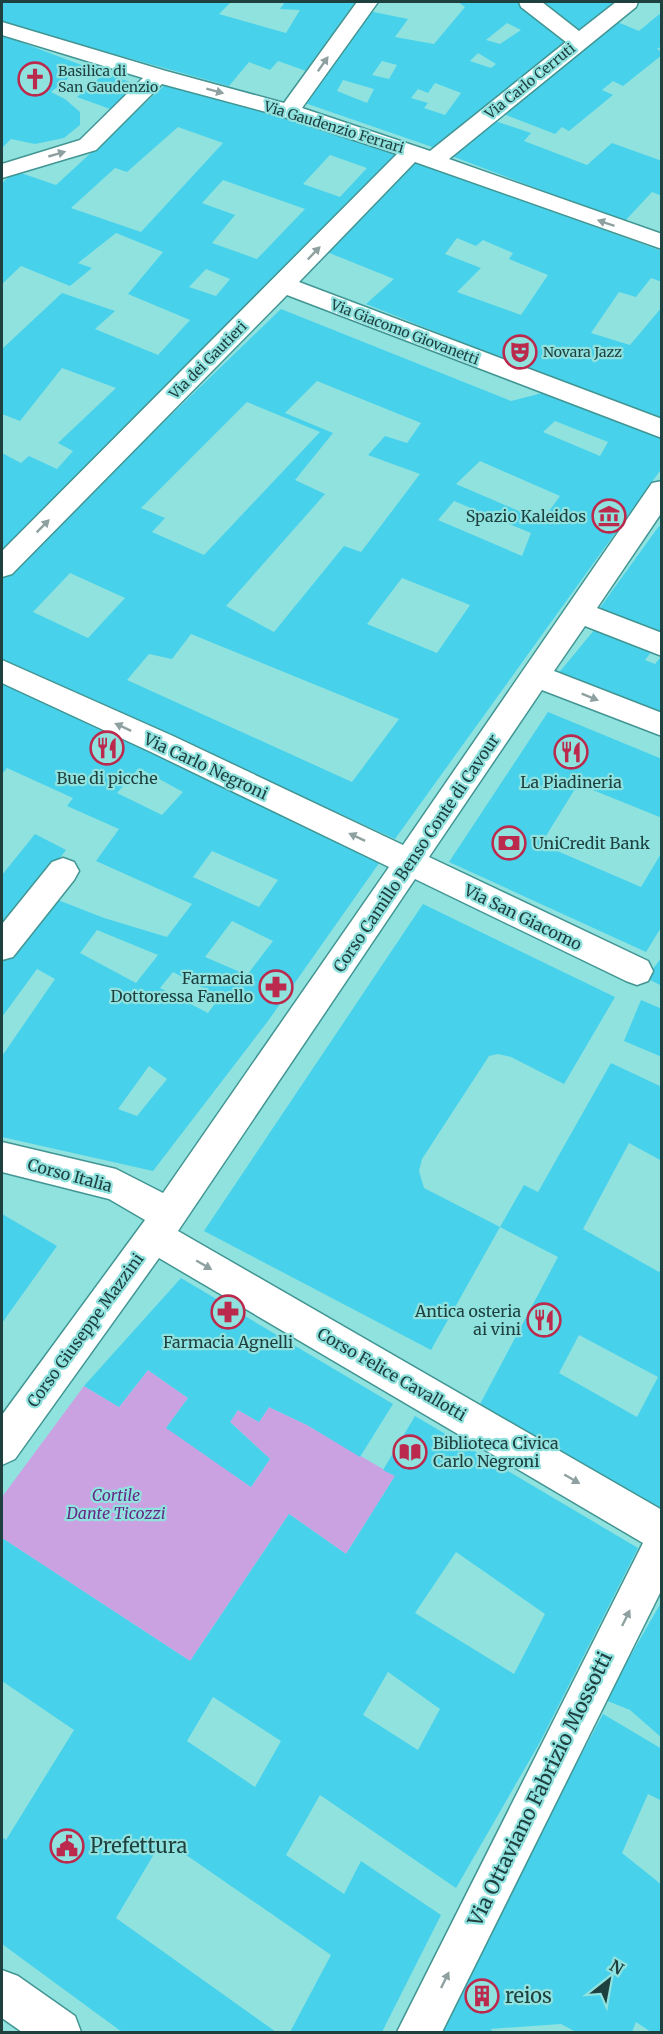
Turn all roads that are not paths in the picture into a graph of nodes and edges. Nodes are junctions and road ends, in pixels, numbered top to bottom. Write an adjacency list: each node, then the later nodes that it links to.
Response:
1 (367, 2): 7 (street, one-way to 1)
2 (529, 2): 5 (street)
3 (628, 2): 5 (street, Via Carlo Cerruti)
4 (2, 28): 6 (street, Via Gaudenzio Ferrari)
5 (578, 41): 8 (street, Via Carlo Cerruti)
6 (158, 76): 7 (street, Via Gaudenzio Ferrari, one-way to 7); 9 (street, one-way to 6)
7 (289, 111): 8 (street, Via Gaudenzio Ferrari)
8 (422, 156): 10 (street, Via Gaudenzio Ferrari, one-way to 8); 11 (street, Via dei Gautieri, one-way to 8)
9 (2, 171)
10 (662, 242)
11 (283, 285): 12 (street, Via Giacomo Giovanetti); 14 (street, Via dei Gautieri, one-way to 11)
12 (662, 429)
13 (657, 506): 15 (street, Corso Camillo Benso Conte di Cavour)
14 (2, 567)
15 (579, 612): 16 (street); 18 (street, Corso Camillo Benso Conte di Cavour)
16 (662, 645)
17 (2, 671): 20 (street, Via Carlo Negroni, one-way to 17)
18 (536, 676): 19 (street, one-way to 19); 20 (street, Corso Camillo Benso Conte di Cavour)
19 (662, 725)
20 (410, 862): 23 (street, Via San Giacomo); 25 (street, Corso Camillo Benso Conte di Cavour)
21 (63, 871): 22 (street)
22 (2, 947)
23 (637, 971)
24 (2, 1157): 25 (street, Corso Italia)
25 (161, 1225): 26 (street, Corso Giuseppe Mazzini); 27 (street, Corso Felice Cavallotti, one-way to 27)
26 (2, 1446)
27 (662, 1532)
28 (662, 1546): 31 (street, Via Ottaviano Fabrizio Mossotti, one-way to 28)
29 (2, 1992): 30 (street)
30 (55, 2030)
31 (419, 2032)

